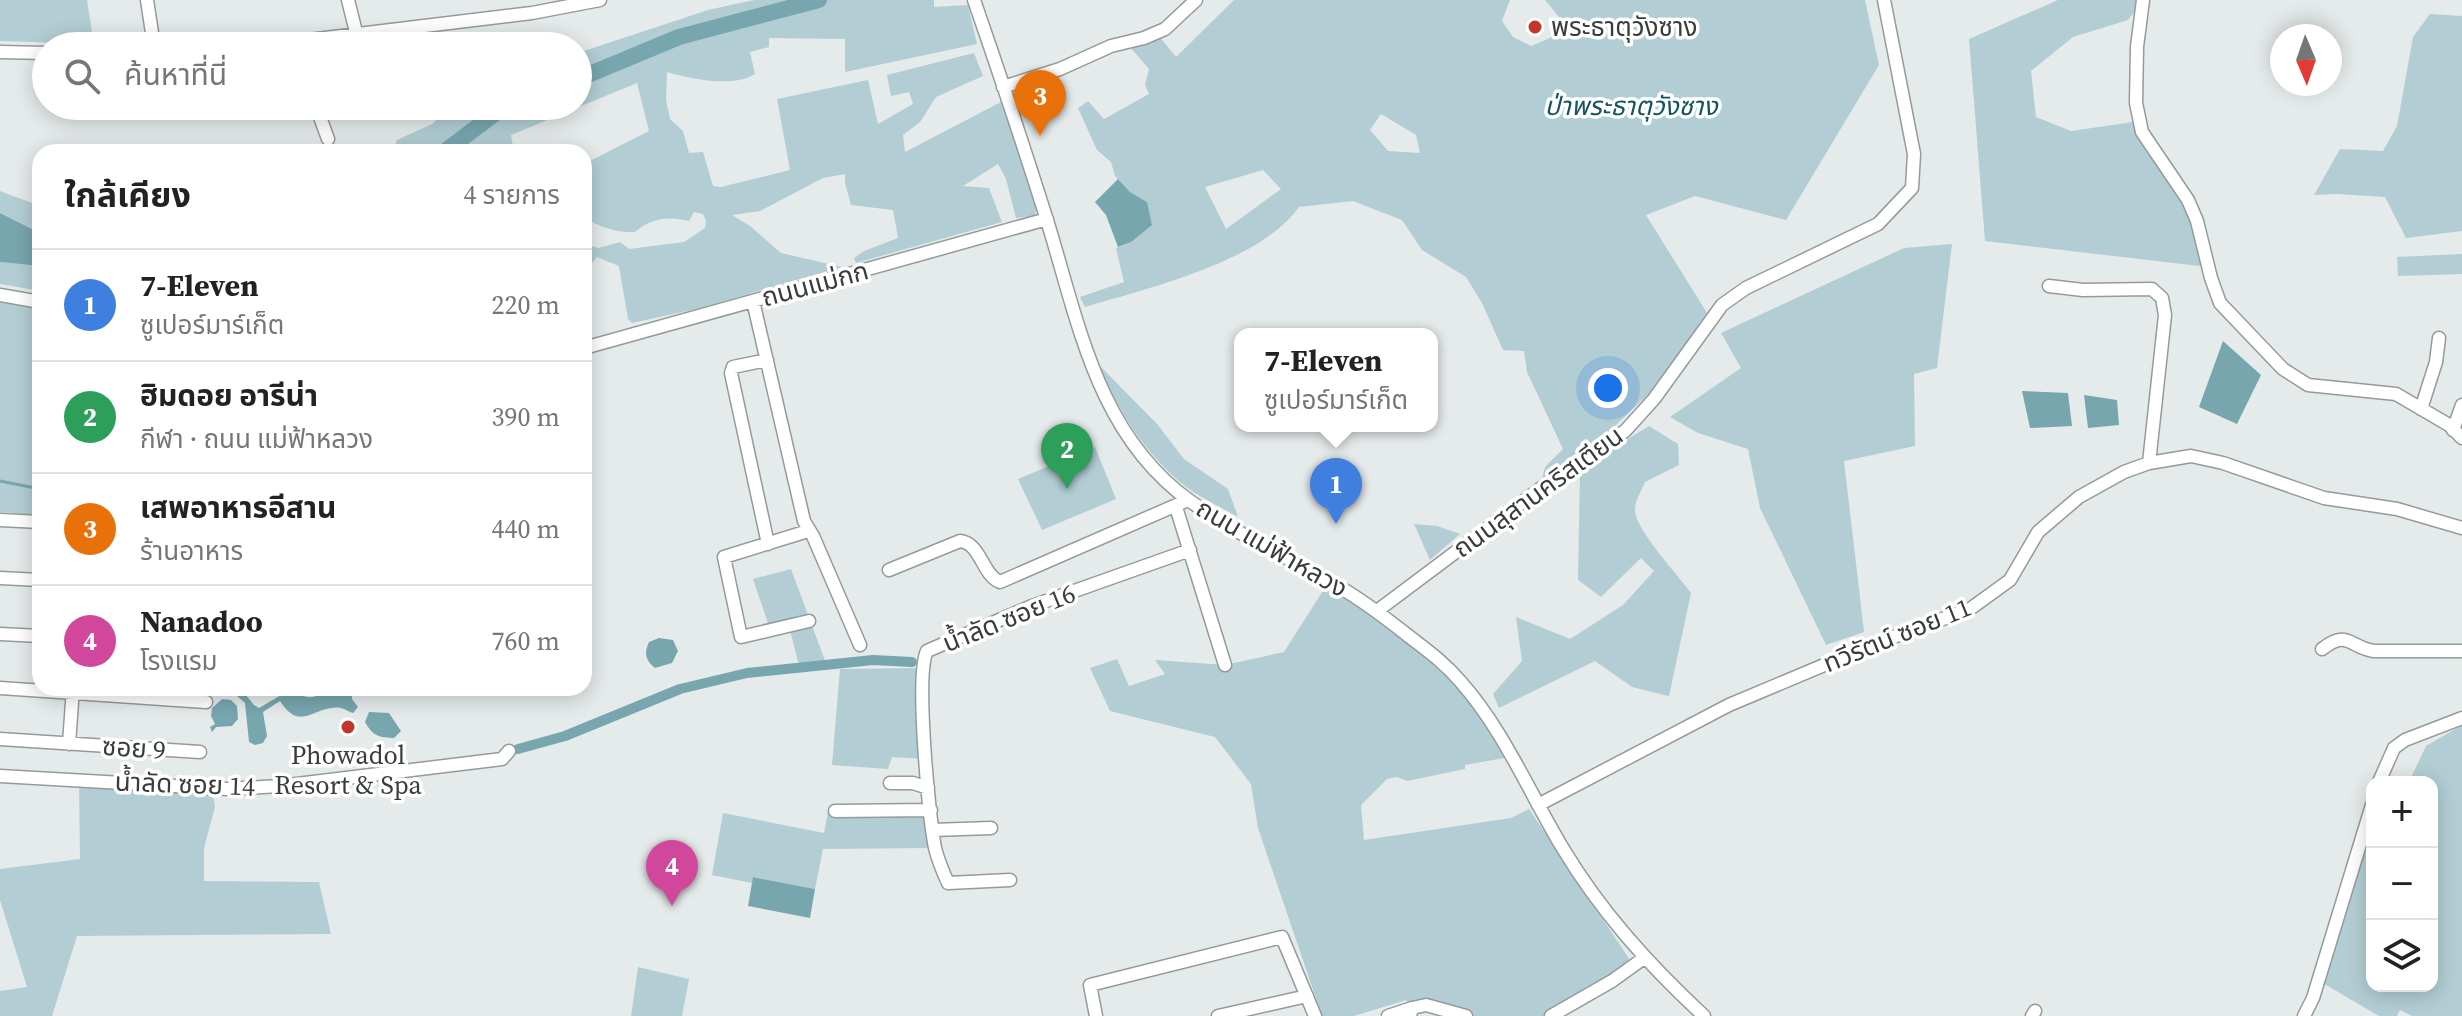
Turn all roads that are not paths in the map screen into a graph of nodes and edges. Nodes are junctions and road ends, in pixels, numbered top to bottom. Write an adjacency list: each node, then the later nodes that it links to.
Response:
1 (147, 0): 10 (street)
2 (348, 0): 11 (street)
3 (528, 0): 9 (street)
4 (600, 0): 9 (street)
5 (974, 0): 15 (street, ถนน แม่ฟ้าหลวง)
6 (1196, 0): 15 (street)
7 (1884, 0): 40 (street, ถนนสุสานคริสเตียน)
8 (2143, 0): 27 (street)
9 (532, 13): 12 (street)
10 (152, 32)
11 (356, 32)
12 (387, 32)
13 (0, 52): 14 (street)
14 (32, 53)
15 (1003, 87): 18 (street, ถนน แม่ฟ้าหลวง)
16 (321, 120): 17 (street)
17 (328, 139)
18 (1047, 219): 22 (street, ถนนแม่กก); 30 (street, ถนน แม่ฟ้าหลวง)
19 (2049, 286): 29 (street)
20 (0, 295): 21 (street)
21 (32, 301)
22 (753, 301): 24 (street, ถนนแม่กก); 25 (street)
23 (2439, 338): 27 (street)
24 (592, 346)
25 (767, 360): 34 (street); 35 (street)
26 (2462, 405): 28 (street)
27 (2421, 409): 28 (street)
28 (2458, 434)
29 (2149, 463): 33 (street, ทวีรัตน์ ซอย 11); 62 (street, ทวีรัตน์ ซอย 11)
30 (1182, 504): 36 (street); 37 (street); 40 (street, ถนน แม่ฟ้าหลวง)
31 (0, 520): 32 (street)
32 (32, 522)
33 (2462, 528)
34 (808, 531): 35 (street); 44 (street)
35 (768, 544): 41 (street)
36 (1190, 550): 47 (street); 61 (street, น้ำลัด ซอย 16)
37 (889, 570)
38 (0, 578): 39 (street)
39 (32, 580)
40 (1377, 611): 62 (street, ถนน แม่ฟ้าหลวง)
41 (809, 621)
42 (0, 634): 43 (street)
43 (32, 636)
44 (860, 645)
45 (2322, 649): 46 (street)
46 (2462, 651)
47 (1225, 665)
48 (0, 688): 49 (street)
49 (32, 689)
50 (73, 696): 55 (street)
51 (140, 696): 52 (street)
52 (206, 702)
53 (2462, 718): 59 (street)
54 (0, 739): 55 (street, ซอย 9)
55 (69, 744): 57 (street, ซอย 9)
56 (509, 751): 58 (street, น้ำลัด ซอย 14)
57 (200, 752)
58 (0, 776)
59 (2382, 776)
60 (890, 783): 61 (street)
61 (928, 788): 63 (street, น้ำลัด ซอย 16)
62 (1538, 805): 69 (street, ถนน แม่ฟ้าหลวง)
63 (931, 810): 64 (street); 67 (street, น้ำลัด ซอย 16)
64 (835, 811)
65 (2366, 825): 79 (street)
66 (991, 828): 67 (street)
67 (933, 830): 68 (street, น้ำลัด ซอย 16)
68 (1010, 880)
69 (1644, 958): 77 (street); 78 (street, ถนน แม่ฟ้าหลวง)
70 (1307, 996): 72 (street); 73 (street); 74 (street)
71 (1411, 1012): 75 (street); 76 (street)
72 (1096, 1016)
73 (1218, 1016)
74 (1315, 1016)
75 (1388, 1016)
76 (1466, 1016)
77 (1551, 1016)
78 (1704, 1016)
79 (2304, 1016)

